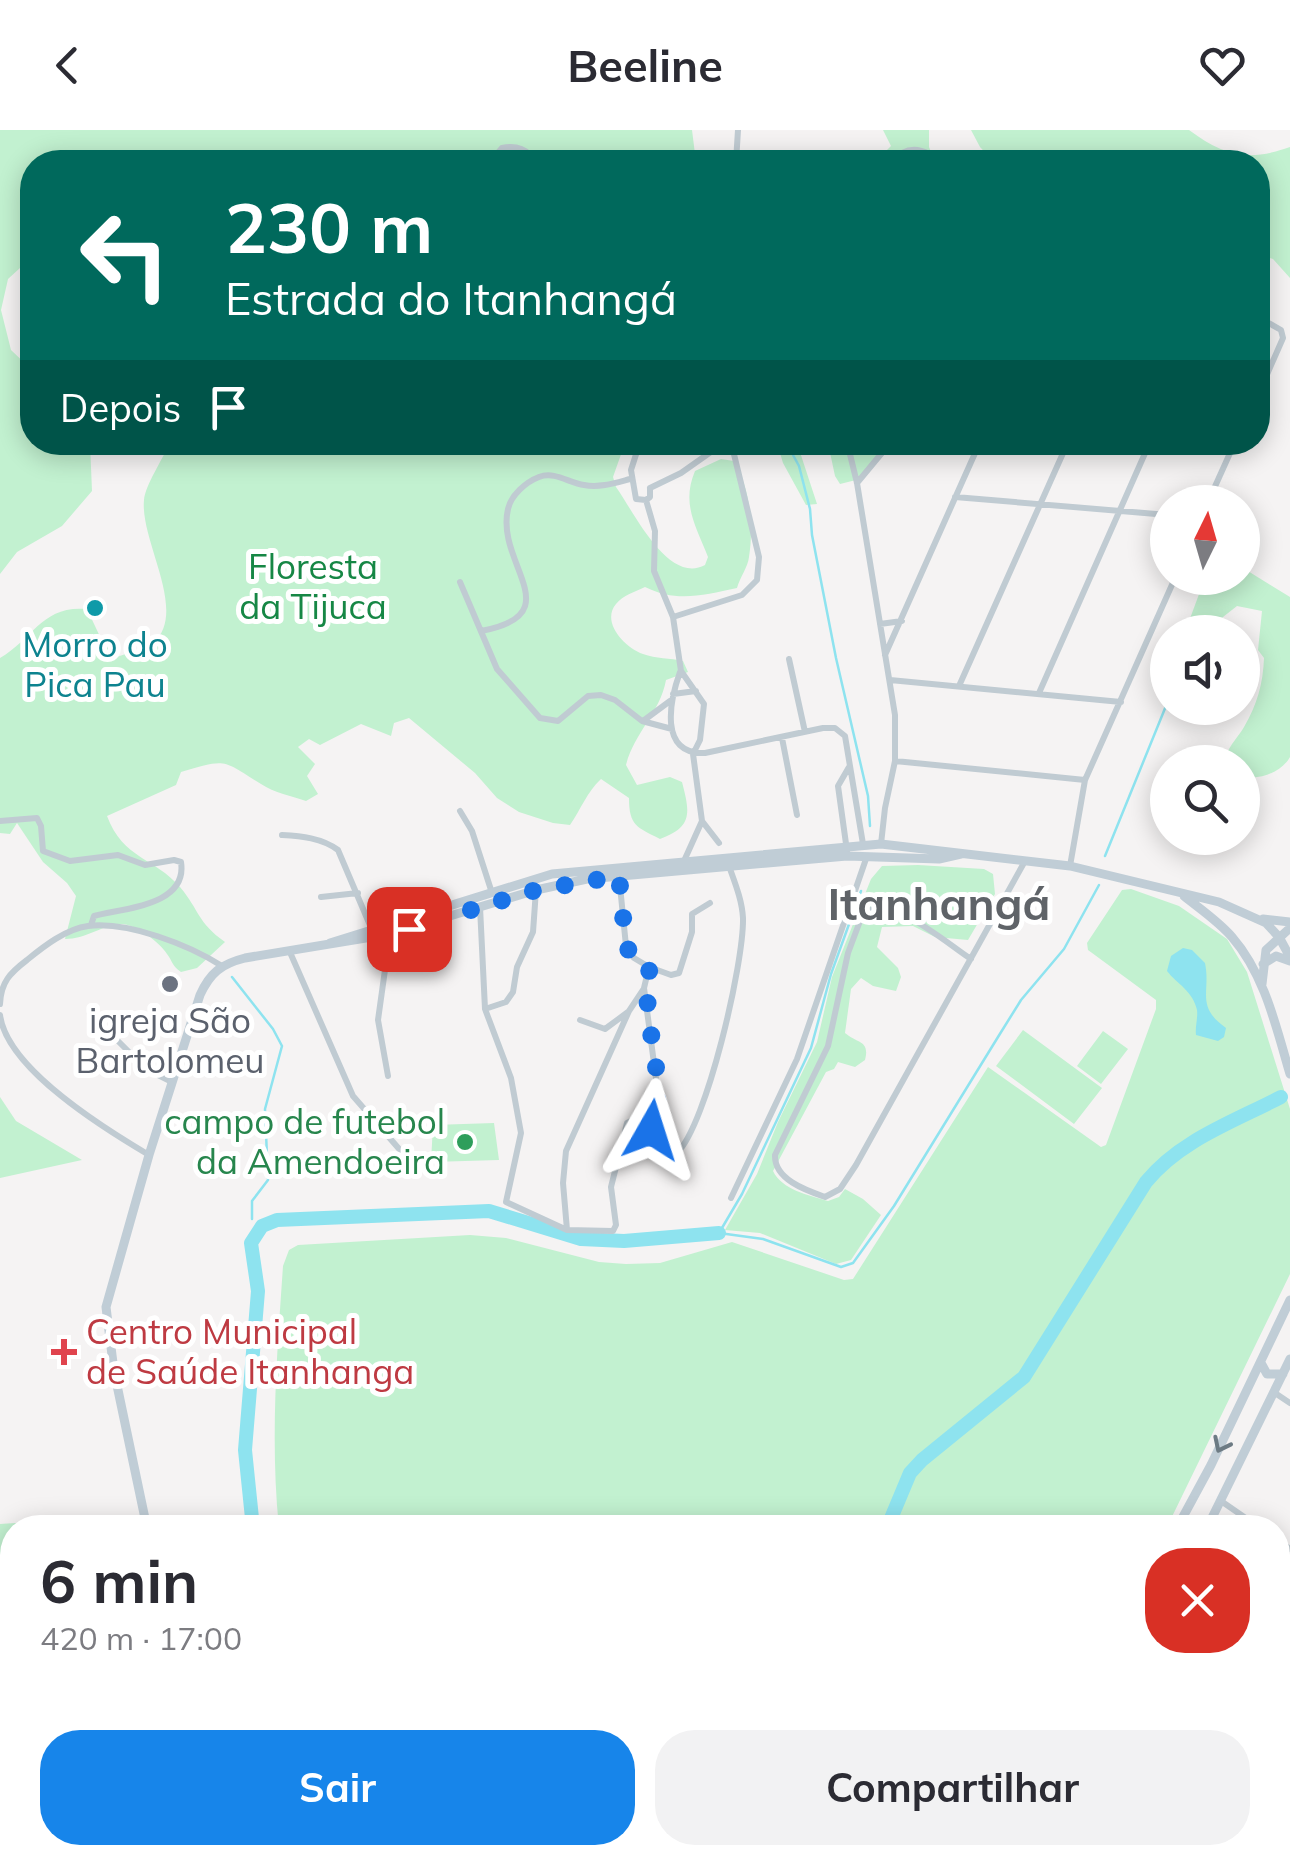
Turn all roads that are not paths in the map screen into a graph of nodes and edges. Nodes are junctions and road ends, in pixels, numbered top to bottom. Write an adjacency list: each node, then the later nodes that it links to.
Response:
1 (1270, 325): 2 (street)
2 (1270, 365)
3 (636, 455): 12 (street)
4 (709, 455): 16 (street)
5 (732, 455): 24 (street)
6 (850, 455): 13 (street)
7 (880, 455): 13 (street)
8 (974, 455): 17 (street)
9 (1062, 455): 19 (street)
10 (1144, 455): 20 (street)
11 (1230, 455): 14 (street)
12 (630, 478): 15 (street); 27 (street)
13 (857, 483): 26 (street)
14 (1216, 485)
15 (634, 488): 16 (street); 18 (street)
16 (650, 488): 18 (street)
17 (956, 497): 19 (street); 25 (street)
18 (646, 500): 24 (street)
19 (1042, 503): 20 (street); 32 (street)
20 (1119, 510): 21 (street); 34 (street)
21 (1150, 513)
22 (460, 582): 27 (street)
23 (1168, 595): 36 (street)
24 (673, 618): 30 (street)
25 (902, 621): 26 (street); 28 (street)
26 (880, 624): 28 (street)
27 (481, 632): 37 (street)
28 (885, 655): 31 (street)
29 (789, 660): 40 (street)
30 (680, 671): 33 (street); 35 (street)
31 (890, 680): 32 (street); 44 (street)
32 (960, 686): 34 (street)
33 (697, 691): 35 (street); 39 (street)
34 (1039, 694): 36 (street)
35 (671, 697): 37 (street); 38 (street)
36 (1121, 702): 46 (street)
37 (642, 721): 38 (street)
38 (672, 729): 43 (street)
39 (702, 730): 42 (street); 43 (street)
40 (805, 732): 41 (street); 45 (street)
41 (782, 738): 42 (street); 50 (street)
42 (718, 749): 43 (street)
43 (692, 754): 51 (street)
44 (894, 762): 46 (street); 56 (street)
45 (850, 766): 47 (street); 48 (street)
46 (1085, 780): 63 (street)
47 (856, 799): 48 (street); 55 (street)
48 (839, 801): 57 (street)
49 (460, 811): 67 (street)
50 (797, 814)
51 (702, 821): 54 (street); 61 (street)
52 (0, 822): 73 (street)
53 (282, 835): 66 (street)
54 (719, 842)
55 (864, 844): 56 (main road); 57 (main road)
56 (882, 844): 58 (main road)
57 (846, 851): 59 (main road); 61 (main road); 62 (main road)
58 (961, 854): 59 (main road); 60 (main road)
59 (867, 855): 99 (street)
60 (1026, 860): 63 (main road); 80 (street)
61 (684, 861): 67 (main road)
62 (729, 866): 64 (main road); 96 (street)
63 (1070, 866): 68 (main road)
64 (619, 876): 65 (main road); 84 (street)
65 (536, 890): 71 (main road); 88 (street)
66 (358, 893): 69 (street); 75 (street)
67 (492, 893): 75 (main road)
68 (1182, 895): 72 (main road); 85 (main road)
69 (321, 897)
70 (710, 902): 84 (street)
71 (480, 908): 76 (main road); 88 (street)
72 (1260, 918): 74 (main road); 77 (main road)
73 (91, 925): 83 (street); 87 (street)
74 (1290, 925): 77 (main road)
75 (372, 930): 78 (main road)
76 (390, 934): 78 (main road); 94 (street)
77 (1279, 937): 81 (main road); 82 (main road)
78 (327, 944): 79 (main road)
79 (289, 950): 83 (main road); 98 (street)
80 (971, 959): 80 (street)
81 (1290, 959): 82 (main road)
82 (1262, 964): 85 (main road)
83 (222, 966): 95 (main road)
84 (650, 967): 86 (street)
85 (1262, 986): 93 (main road)
86 (644, 988): 89 (street); 96 (street)
87 (0, 1004)
88 (485, 1009): 100 (street)
89 (629, 1011): 91 (street); 100 (street)
90 (0, 1015): 97 (street)
91 (580, 1020)
92 (108, 1031): 95 (street)
93 (1290, 1074)
94 (388, 1076)
95 (172, 1082): 97 (main road)
96 (655, 1120): 100 (street)
97 (149, 1155): 108 (main road)
98 (407, 1158)
99 (731, 1198)
100 (567, 1230)
101 (1290, 1300): 103 (main road)
102 (1290, 1358): 104 (main road)
103 (1261, 1360): 104 (main road); 109 (main road, one-way to 109)
104 (1283, 1374): 105 (main road)
105 (1275, 1393): 106 (street); 107 (main road)
106 (1290, 1403)
107 (1222, 1501): 110 (main road); 111 (street)
108 (144, 1515)
109 (1184, 1515)
110 (1214, 1515)
111 (1242, 1515)

